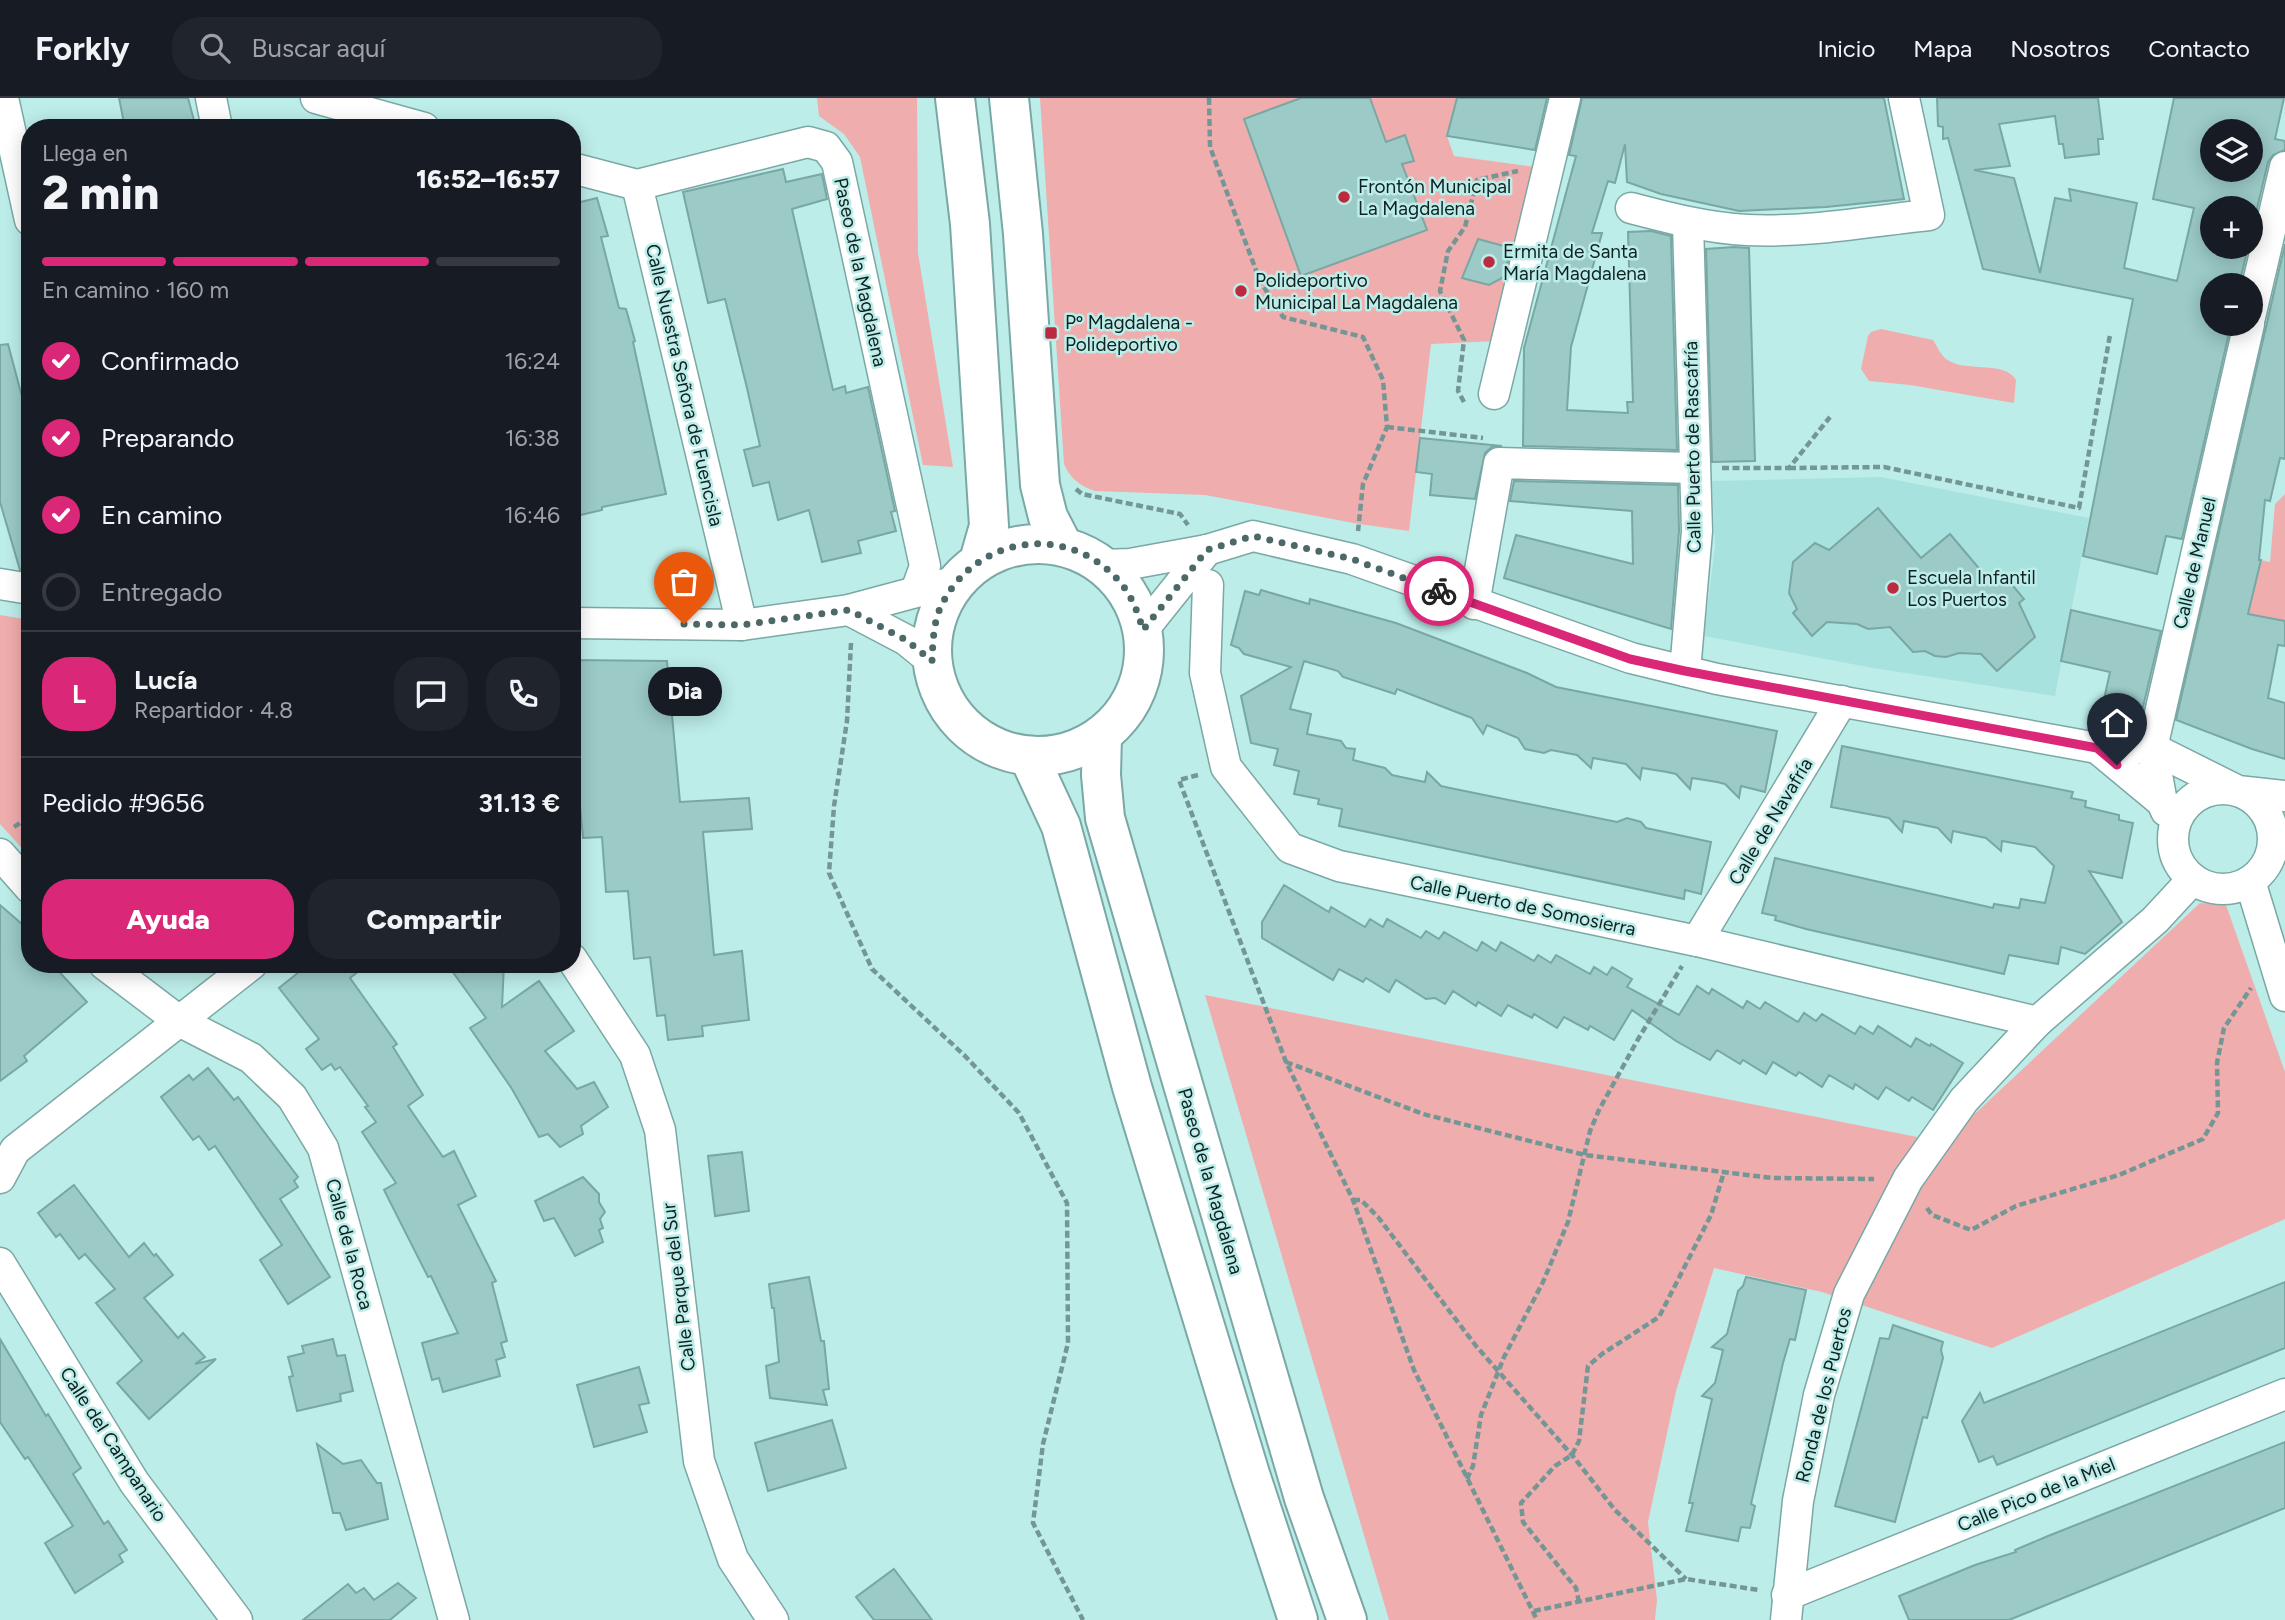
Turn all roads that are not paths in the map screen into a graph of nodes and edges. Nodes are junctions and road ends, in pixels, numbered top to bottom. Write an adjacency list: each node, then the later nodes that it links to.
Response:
1 (2, 98): 12 (street)
2 (211, 98): 8 (street)
3 (316, 98): 9 (street)
4 (956, 98): 23 (main road)
5 (1009, 98): 20 (main road)
6 (1565, 98): 18 (street)
7 (1904, 98): 15 (street)
8 (215, 119)
9 (391, 119)
10 (2285, 167): 16 (street)
11 (581, 170): 13 (street)
12 (21, 181)
13 (637, 186): 27 (street, Paseo de la Magdalena); 31 (street, Calle Nuestra Señora de Fuencisla)
14 (1631, 208): 15 (street)
15 (1688, 223): 19 (street, Calle Puerto de Rascafría)
16 (2260, 273)
17 (2246, 336): 38 (street, Calle de Manuel)
18 (1494, 394)
19 (1694, 468): 28 (street); 34 (street, Calle Puerto de Rascafría)
20 (1063, 546): 22 (main road); 23 (main road)
21 (1207, 550): 22 (street); 28 (street); 32 (street)
22 (1103, 565): 32 (main road)
23 (968, 571): 27 (street); 33 (main road)
24 (0, 584): 26 (street)
25 (1208, 585): 48 (street, Calle Puerto de Somosierra)
26 (21, 588)
27 (916, 591): 29 (street)
28 (1474, 604): 34 (street)
29 (849, 610): 31 (street); 33 (street)
30 (581, 623): 31 (street)
31 (742, 625)
32 (1143, 630): 36 (main road)
33 (932, 661): 39 (main road)
34 (1685, 671): 35 (street)
35 (1842, 701): 37 (street); 48 (street, Calle de Navafría)
36 (1102, 736): 39 (main road); 63 (main road, Paseo de la Magdalena)
37 (2097, 748): 38 (street); 42 (street)
38 (2152, 748): 40 (street); 42 (street, Calle de Manuel)
39 (1029, 757): 62 (main road)
40 (2238, 791): 41 (street); 43 (street); 47 (street)
41 (2285, 796)
42 (2162, 802): 43 (street)
43 (2174, 830): 46 (street)
44 (0, 854): 45 (street)
45 (21, 878)
46 (2193, 879): 47 (street); 54 (street, Ronda de los Puertos)
47 (2250, 881): 52 (street)
48 (1697, 941): 54 (street, Calle Puerto de Somosierra)
49 (116, 973): 53 (street, Calle de la Roca)
50 (240, 973): 53 (street)
51 (581, 973): 61 (street, Calle Parque del Sur)
52 (2285, 996)
53 (179, 1020): 55 (street); 60 (street, Calle de la Roca)
54 (2037, 1022): 58 (street, Ronda de los Puertos)
55 (0, 1178)
56 (0, 1263): 59 (street, Calle del Campanario)
57 (2285, 1394): 58 (street, Calle Pico de la Miel)
58 (1786, 1607)
59 (237, 1620)
60 (454, 1620)
61 (773, 1620)
62 (1298, 1620)
63 (1347, 1620)

